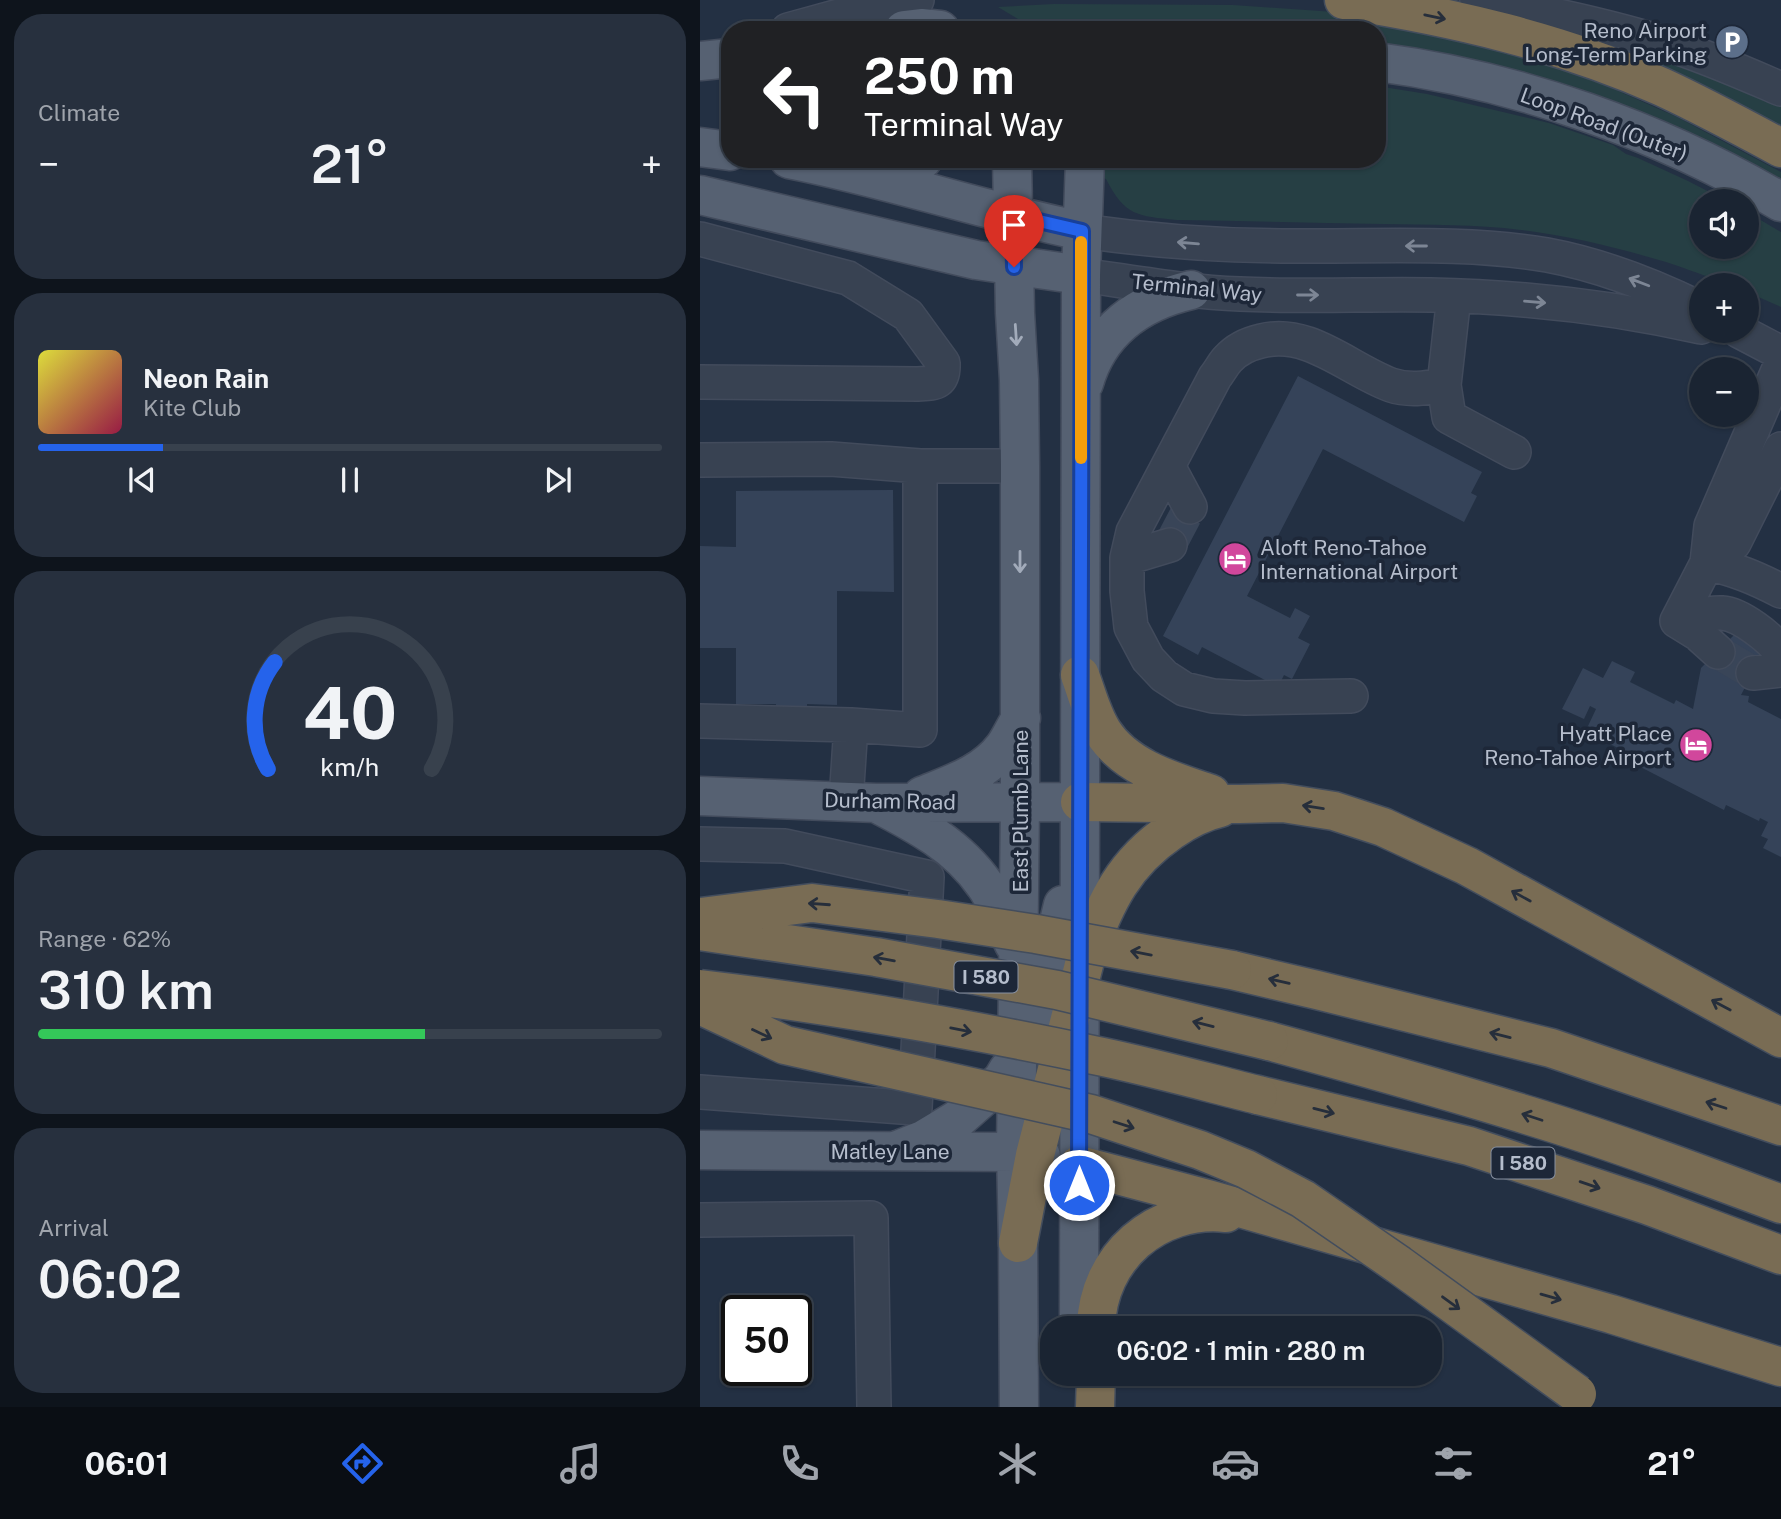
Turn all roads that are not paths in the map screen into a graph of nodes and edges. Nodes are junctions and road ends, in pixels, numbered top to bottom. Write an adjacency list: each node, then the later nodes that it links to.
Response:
1 (917, 0): 4 (street)
2 (1344, 0): 8 (highway, one-way to 8)
3 (1477, 0): 6 (street)
4 (821, 21)
5 (1386, 64): 14 (main road, Loop Road (Outer))
6 (1781, 89)
7 (700, 147): 9 (main road)
8 (1781, 148)
9 (721, 150)
10 (830, 168): 15 (main road, Terminal Way)
11 (1012, 168): 15 (main road)
12 (1084, 168): 16 (main road)
13 (700, 195): 18 (main road, Terminal Way)
14 (1781, 202)
15 (1013, 215): 16 (main road, Terminal Way); 18 (main road, East Plumb Lane)
16 (1082, 231): 19 (main road, East Plumb Lane); 22 (street, Terminal Way, one-way to 16)
17 (700, 239): 27 (street)
18 (1014, 267): 19 (main road, Terminal Way); 34 (main road, East Plumb Lane, one-way to 34)
19 (1081, 275): 20 (street, Terminal Way); 29 (main road, East Plumb Lane)
20 (1191, 290): 21 (street, Terminal Way, one-way to 21); 29 (main road)
21 (1454, 296): 23 (street, Terminal Way, one-way to 23); 28 (street)
22 (1689, 303)
23 (1689, 325)
24 (1758, 343): 25 (street)
25 (1781, 353)
26 (1781, 364): 39 (street)
27 (700, 382)
28 (1444, 385): 31 (street); 35 (street)
29 (1081, 396): 44 (main road, East Plumb Lane)
30 (1781, 449): 39 (street)
31 (1514, 452)
32 (700, 460): 33 (street)
33 (920, 466): 34 (street); 48 (street)
34 (1020, 466): 46 (main road, East Plumb Lane, one-way to 46)
35 (1168, 466): 36 (street); 38 (street)
36 (1190, 507)
37 (1170, 545): 38 (street)
38 (1127, 558): 45 (street)
39 (1707, 563): 40 (street); 41 (street)
40 (1781, 592)
41 (1677, 621): 42 (street); 43 (street)
42 (1717, 652)
43 (1781, 654)
44 (1080, 676): 51 (main road, East Plumb Lane); 53 (highway)
45 (1351, 696)
46 (1021, 718): 50 (main road); 52 (main road, East Plumb Lane)
47 (700, 721): 48 (street)
48 (851, 725): 50 (street)
49 (700, 796): 50 (main road, Durham Road)
50 (876, 802): 52 (main road, Durham Road); 57 (main road)
51 (1080, 802): 52 (main road, Durham Road); 53 (highway); 58 (main road, East Plumb Lane); 60 (main road)
52 (1020, 803): 57 (main road, East Plumb Lane)
53 (1239, 804): 58 (highway); 62 (highway, one-way to 53)
54 (700, 844): 65 (street)
55 (700, 917): 66 (highway, one-way to 55, bridge)
56 (700, 931): 70 (highway, I 580, one-way to 56, bridge)
57 (1018, 953): 60 (main road); 63 (main road, East Plumb Lane)
58 (1079, 988): 64 (highway); 69 (main road, East Plumb Lane)
59 (700, 989): 74 (highway, I 580, one-way to 74, bridge)
60 (1039, 1004): 63 (main road); 64 (main road)
61 (700, 1005): 81 (highway, one-way to 81, bridge)
62 (1781, 1038)
63 (1018, 1052): 68 (main road); 69 (main road, East Plumb Lane)
64 (1056, 1072): 69 (highway)
65 (700, 1092)
66 (1781, 1126)
67 (700, 1150): 68 (main road, Matley Lane)
68 (898, 1150): 69 (main road, Matley Lane)
69 (1050, 1159): 71 (highway); 73 (highway); 76 (main road, East Plumb Lane)
70 (1781, 1204)
71 (1274, 1218): 77 (highway); 78 (highway, one-way to 78)
72 (700, 1220): 82 (street)
73 (1018, 1243): 75 (main road)
74 (1781, 1255)
75 (1018, 1301): 83 (main road); 84 (main road)
76 (1079, 1316)
77 (1097, 1316)
78 (1781, 1367)
79 (1079, 1386): 85 (main road)
80 (1096, 1386): 86 (highway)
81 (1586, 1401)
82 (874, 1407)
83 (1018, 1407)
84 (1034, 1407)
85 (1079, 1407)
86 (1096, 1407)

